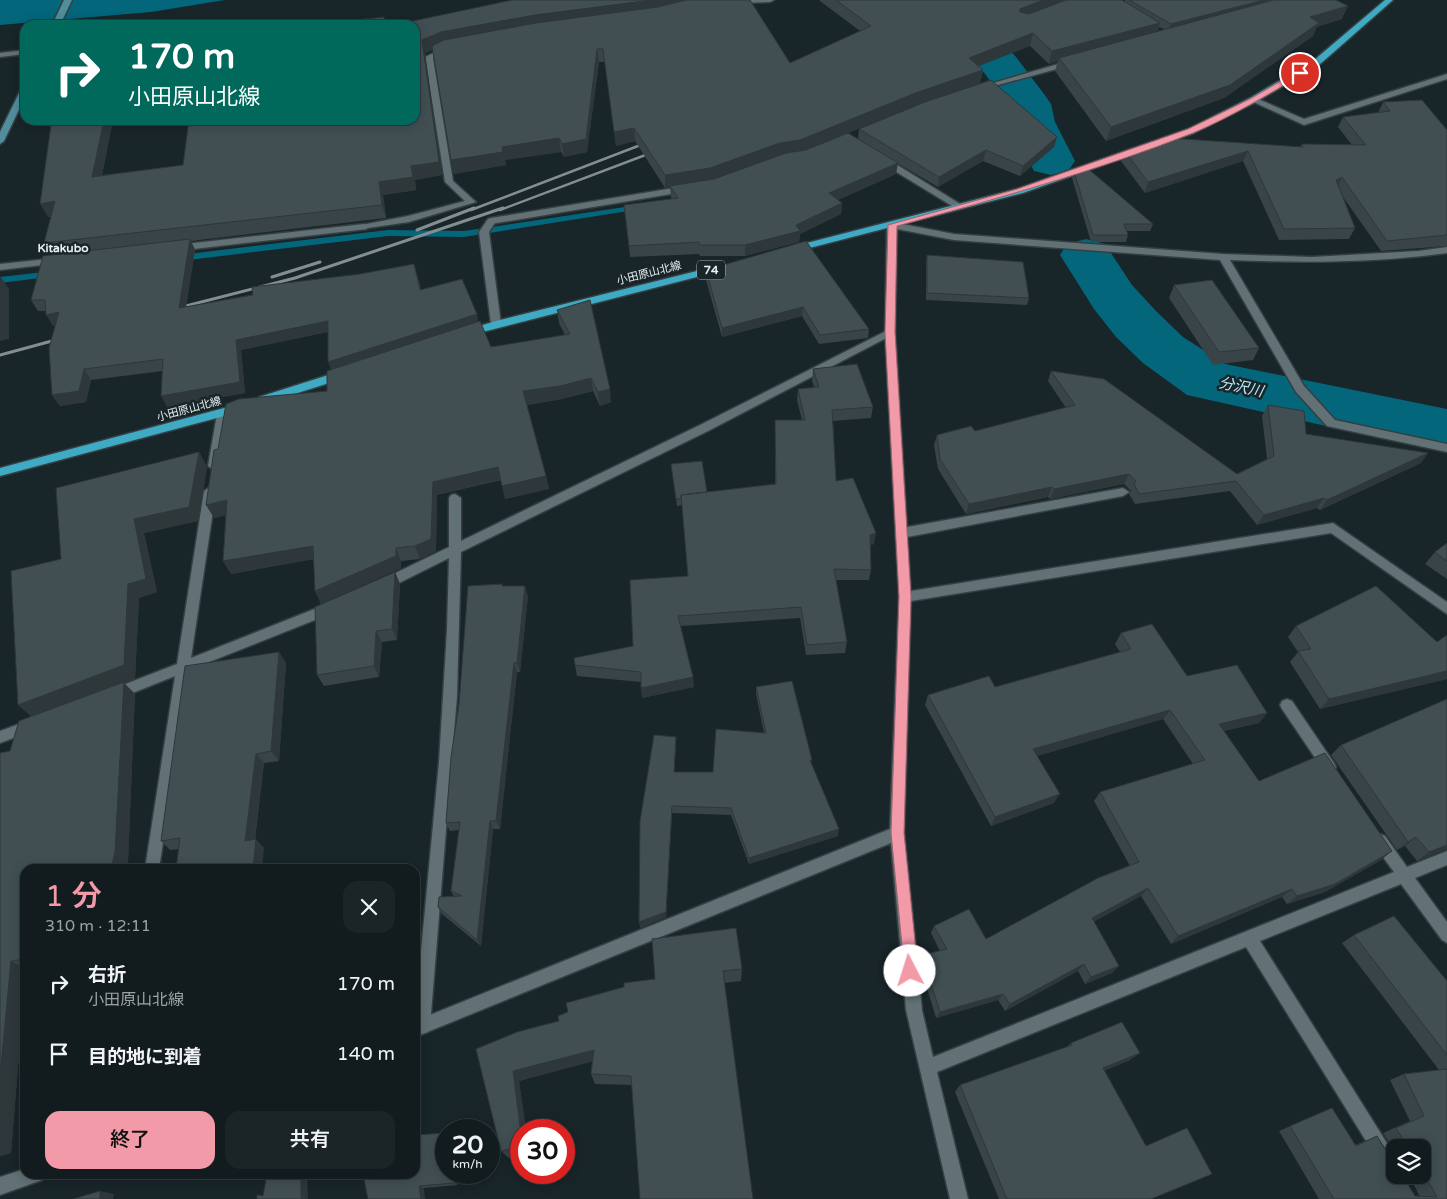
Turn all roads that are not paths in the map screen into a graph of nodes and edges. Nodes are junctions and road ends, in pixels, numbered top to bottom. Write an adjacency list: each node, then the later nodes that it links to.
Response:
1 (68, 0): 5 (main road)
2 (770, 0): 4 (street)
3 (1389, 0): 13 (main road)
4 (722, 2)
5 (58, 20)
6 (453, 47): 19 (street)
7 (20, 53): 8 (street)
8 (0, 55)
9 (1084, 59): 11 (street)
10 (1447, 76): 13 (street)
11 (971, 92)
12 (20, 99): 14 (main road)
13 (1253, 100): 17 (main road)
14 (0, 140)
15 (872, 153): 17 (street)
16 (695, 188): 26 (street)
17 (960, 207): 18 (main road)
18 (892, 225): 21 (main road); 22 (street); 27 (street)
19 (167, 249)
20 (1447, 250): 22 (street)
21 (786, 251)
22 (1223, 257): 31 (street)
23 (69, 260): 25 (street)
24 (728, 266): 26 (main road, 小田原山北線 / 74)
25 (0, 267)
26 (496, 324): 28 (main road, 小田原山北線 / 74)
27 (890, 332): 35 (street); 36 (street)
28 (458, 336)
29 (354, 370): 30 (main road, 小田原山北線)
30 (222, 414): 32 (main road, 小田原山北線); 41 (street)
31 (1447, 448)
32 (0, 472)
33 (1123, 492): 35 (street)
34 (455, 498): 36 (street)
35 (902, 533): 38 (street)
36 (456, 550): 37 (street); 54 (street)
37 (372, 590)
38 (905, 597): 40 (street); 48 (street)
39 (345, 602): 41 (street)
40 (1447, 609)
41 (184, 668): 42 (street); 50 (street)
42 (103, 698)
43 (1288, 704): 46 (street)
44 (41, 722): 45 (street)
45 (0, 737)
46 (1337, 778)
47 (1370, 827): 51 (street)
48 (897, 833): 55 (street); 56 (street)
49 (1447, 858): 51 (street)
50 (153, 864)
51 (1403, 876): 52 (street); 53 (street)
52 (1447, 935)
53 (1250, 939): 56 (street); 57 (street)
54 (420, 1007)
55 (420, 1026)
56 (928, 1067): 60 (street)
57 (1386, 1158)
58 (21, 1179): 59 (street)
59 (0, 1186)
60 (959, 1199)

